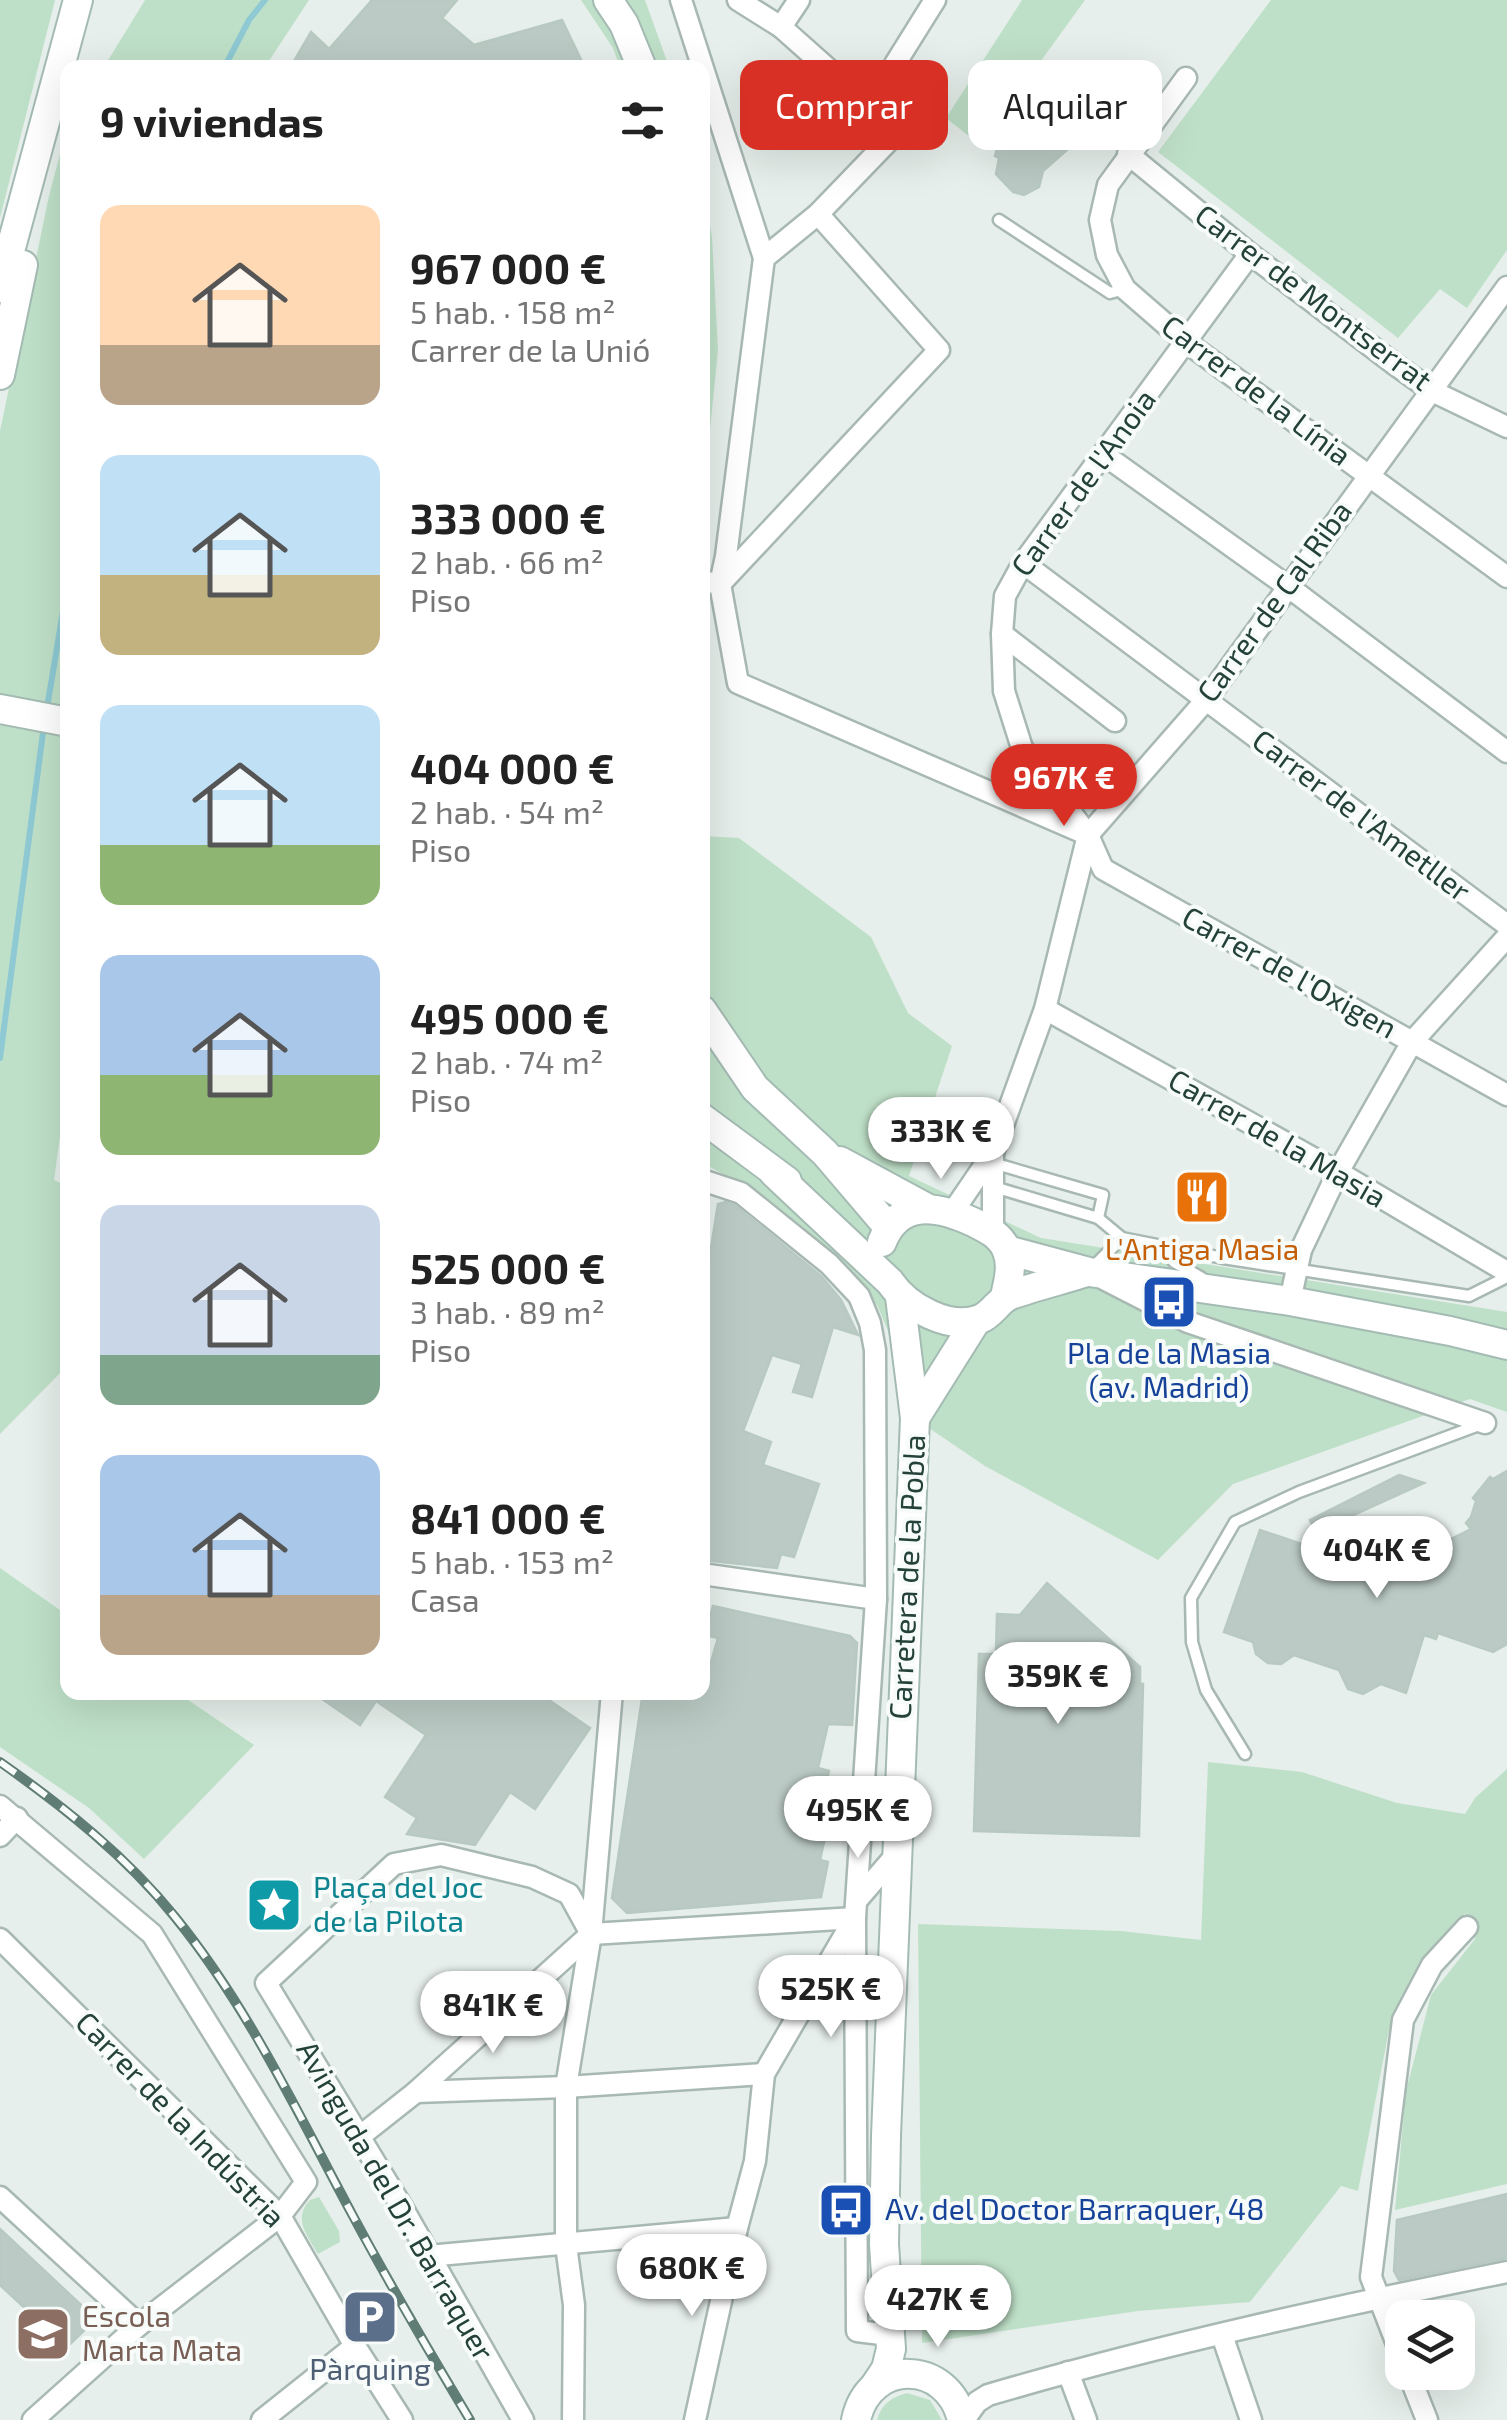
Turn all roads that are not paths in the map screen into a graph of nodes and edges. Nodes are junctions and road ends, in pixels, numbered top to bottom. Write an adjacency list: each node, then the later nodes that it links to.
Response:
1 (78, 0): 10 (street)
2 (90, 0): 10 (street)
3 (608, 0): 8 (street)
4 (681, 0): 13 (street)
5 (738, 0): 9 (street)
6 (798, 0): 9 (street)
7 (936, 0): 15 (street)
8 (624, 12): 12 (street)
9 (781, 26): 14 (street)
10 (71, 28): 11 (street)
11 (63, 60)
12 (639, 60)
13 (700, 60)
14 (819, 60)
15 (898, 60)
16 (60, 70): 19 (street)
17 (1186, 78): 21 (street, Carrer de la Línia)
18 (710, 90): 25 (street)
19 (44, 131): 26 (street); 30 (street)
20 (880, 150): 22 (street)
21 (1128, 154): 24 (street, Carrer de Montserrat); 27 (street, Carrer de la Línia)
22 (818, 214): 25 (street); 37 (street)
23 (998, 220): 27 (lane)
24 (1250, 254): 29 (street, Carrer de l'Anoia); 31 (street, Carrer de Montserrat)
25 (764, 258): 37 (street)
26 (0, 288)
27 (1125, 288): 29 (street, Carrer de la Línia)
28 (1507, 288): 31 (street, Carrer de Cal Riba)
29 (1186, 342): 33 (street, Carrer de l'Anoia); 34 (street, Carrer de la Línia)
30 (0, 375)
31 (1432, 390): 32 (street, Carrer de Montserrat); 34 (street, Carrer de Cal Riba)
32 (1507, 427)
33 (1104, 454): 35 (street, Carrer de l'Anoia); 38 (street)
34 (1368, 475): 36 (street, Carrer de la Línia); 38 (street, Carrer de Cal Riba)
35 (1023, 563): 39 (street, Carrer de l'Anoia); 40 (street, Carrer de l'Ametller)
36 (1507, 578)
37 (711, 582): 45 (street)
38 (1290, 588): 40 (street, Carrer de Cal Riba); 44 (street)
39 (1002, 634): 43 (street); 45 (street, Carrer de l'Anoia)
40 (1206, 700): 45 (street, Carrer de Cal Riba); 46 (street, Carrer de l'Ametller)
41 (0, 709): 42 (street)
42 (60, 720)
43 (1114, 722)
44 (1507, 752)
45 (1088, 835): 48 (street, Carrer de Cal Riba); 50 (street, Carrer de l'Oxigen)
46 (1507, 925)
47 (1507, 938): 50 (street)
48 (1046, 1009): 54 (street, Carrer de Cal Riba); 55 (street, Carrer de la Masia)
49 (710, 1022): 53 (street)
50 (1412, 1042): 51 (street, Carrer de l'Oxigen); 55 (street)
51 (1507, 1095)
52 (710, 1124): 56 (street)
53 (825, 1153): 59 (street); 61 (street)
54 (992, 1158): 58 (street, Carrer de Cal Riba); 59 (street, Carrer de Cal Riba); 60 (lane)
55 (1338, 1172): 65 (street); 67 (street, Carrer de la Masia)
56 (774, 1173): 61 (street); 68 (street)
57 (710, 1183): 78 (street)
58 (993, 1186): 60 (lane); 63 (street, Carrer de Cal Riba)
59 (940, 1211): 61 (street); 63 (street)
60 (1098, 1218): 62 (lane)
61 (885, 1234): 68 (street)
62 (1122, 1238): 64 (lane); 66 (lane)
63 (1000, 1241): 66 (street); 70 (street)
64 (1163, 1246): 65 (lane); 69 (lane)
65 (1296, 1269): 67 (lane); 71 (street)
66 (1089, 1272): 69 (street); 70 (street); 77 (street)
67 (1507, 1275)
68 (895, 1289): 72 (street); 76 (street, Carretera de la Pobla)
69 (1224, 1291): 71 (street)
70 (1005, 1297): 72 (street)
71 (1290, 1300): 74 (street)
72 (976, 1321): 76 (street, Carretera de la Pobla)
73 (1507, 1326): 74 (street)
74 (1450, 1331): 75 (street)
75 (1507, 1346)
76 (915, 1418): 79 (street, Carretera de la Pobla)
77 (1485, 1422): 83 (lane)
78 (875, 1456): 79 (street); 81 (street)
79 (911, 1461): 86 (street, Carretera de la Pobla)
80 (710, 1575): 81 (street)
81 (876, 1599): 87 (street)
82 (611, 1700): 89 (street)
83 (1245, 1754)
84 (8, 1812): 85 (street); 96 (street)
85 (0, 1836)
86 (896, 1855): 87 (street); 104 (street, Carretera de la Pobla)
87 (856, 1909): 89 (street); 91 (street); 104 (street)
88 (1467, 1927): 101 (street)
89 (591, 1934): 92 (street); 93 (street); 94 (street, Avinguda del Dr. Barraquer)
90 (0, 1939): 96 (street, Carrer de la Indústria)
91 (764, 2074): 92 (street); 97 (street)
92 (566, 2087): 93 (street); 98 (street)
93 (416, 2092): 94 (street)
94 (359, 2137): 99 (street, Avinguda del Dr. Barraquer)
95 (0, 2198): 103 (street)
96 (280, 2216): 103 (street); 106 (street, Carrer de la Indústria)
97 (737, 2228): 98 (street); 117 (street)
98 (566, 2245): 99 (street); 116 (street)
99 (428, 2256): 115 (street, Avinguda del Dr. Barraquer)
100 (1507, 2272): 101 (street)
101 (1379, 2298): 102 (street); 105 (street)
102 (1385, 2314)
103 (139, 2325): 112 (street)
104 (889, 2335): 108 (street); 109 (street, Carretera de la Pobla)
105 (1222, 2336): 107 (street); 121 (street)
106 (354, 2346): 113 (street); 114 (street, Carrer de la Indústria)
107 (1068, 2372): 111 (street); 120 (street)
108 (936, 2383): 109 (street); 111 (street); 119 (street)
109 (874, 2387): 118 (street, Carretera de la Pobla)
110 (1415, 2390): 122 (street)
111 (988, 2395): 119 (street)
112 (33, 2420)
113 (262, 2420)
114 (402, 2420)
115 (523, 2420)
116 (573, 2420)
117 (695, 2420)
118 (856, 2420)
119 (963, 2420)
120 (1086, 2420)
121 (1251, 2420)
122 (1427, 2420)

